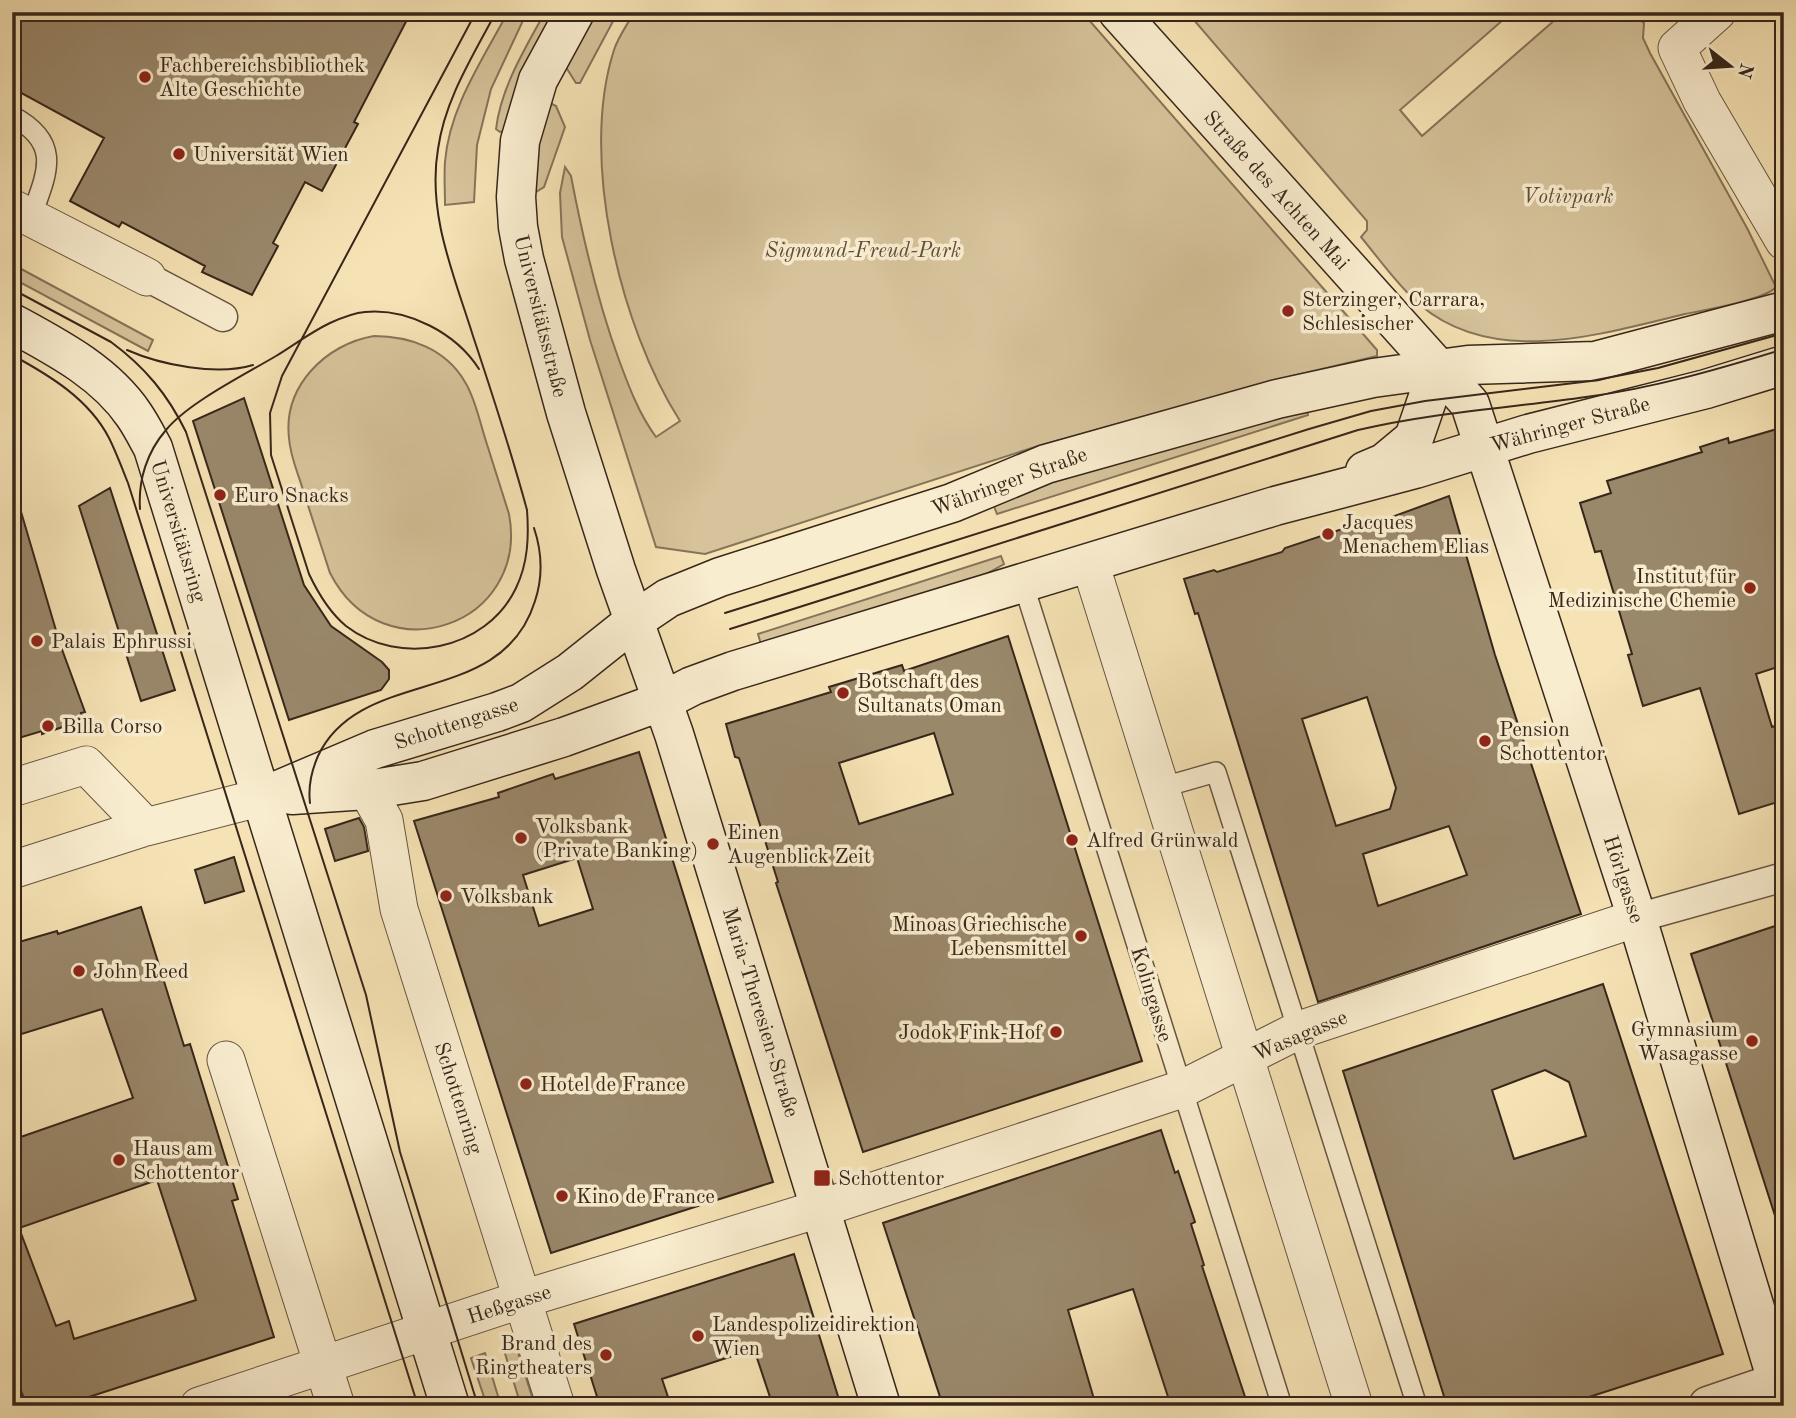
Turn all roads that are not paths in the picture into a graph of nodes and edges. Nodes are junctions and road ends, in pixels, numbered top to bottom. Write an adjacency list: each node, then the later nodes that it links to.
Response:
1 (575, 12): 17 (main road, Universitätsstraße)
2 (1118, 12): 12 (main road, Straße des Achten Mai)
3 (1717, 12): 6 (street)
4 (12, 116): 5 (lane)
5 (22, 213): 7 (street)
6 (1784, 241)
7 (146, 277): 9 (street)
8 (1784, 311): 12 (main road, Währinger Straße)
9 (223, 317)
10 (12, 323): 22 (main road, Universitätsring)
11 (1784, 365): 13 (main road, Währinger Straße)
12 (1438, 368): 13 (main road, Hörlgasse); 14 (main road, Währinger Straße); 17 (main road, Währinger Straße)
13 (1484, 447): 14 (main road, Währinger Straße); 26 (main road, Hörlgasse)
14 (1275, 506): 15 (main road, Währinger Straße)
15 (1090, 563): 16 (main road, Währinger Straße); 20 (street)
16 (1023, 583): 18 (main road, Währinger Straße); 30 (lane, Kolingasse)
17 (634, 621): 18 (main road, Maria-Theresien-Straße); 22 (main road, Schottengasse)
18 (663, 701): 21 (main road, Schottengasse); 31 (main road, Maria-Theresien-Straße)
19 (12, 788): 23 (street)
20 (1160, 788): 27 (lane); 28 (street)
21 (367, 790): 22 (main road, Schottengasse); 32 (street, Schottenring)
22 (262, 797): 23 (street, Schottengasse); 33 (main road)
23 (146, 827): 24 (street, Schottengasse)
24 (12, 870)
25 (1784, 877): 26 (street, Wasagasse)
26 (1637, 918): 27 (street, Wasagasse); 35 (main road, Hörlgasse)
27 (1299, 1030): 28 (street, Wasagasse); 43 (lane)
28 (1245, 1058): 30 (street, Wasagasse); 42 (street)
29 (226, 1060): 34 (street)
30 (1182, 1089): 31 (street, Wasagasse); 41 (lane, Kolingasse)
31 (822, 1208): 32 (street, Heßgasse); 40 (main road, Maria-Theresien-Straße)
32 (523, 1299): 33 (street, Heßgasse); 39 (street, Schottenring)
33 (426, 1331): 34 (street, Heßgasse); 38 (main road)
34 (323, 1365): 36 (street, Heßgasse); 37 (street)
35 (1781, 1389): 44 (main road)
36 (199, 1406)
37 (336, 1406)
38 (450, 1406)
39 (556, 1406)
40 (881, 1406)
41 (1282, 1406)
42 (1354, 1406)
43 (1417, 1406)
44 (1708, 1406)

